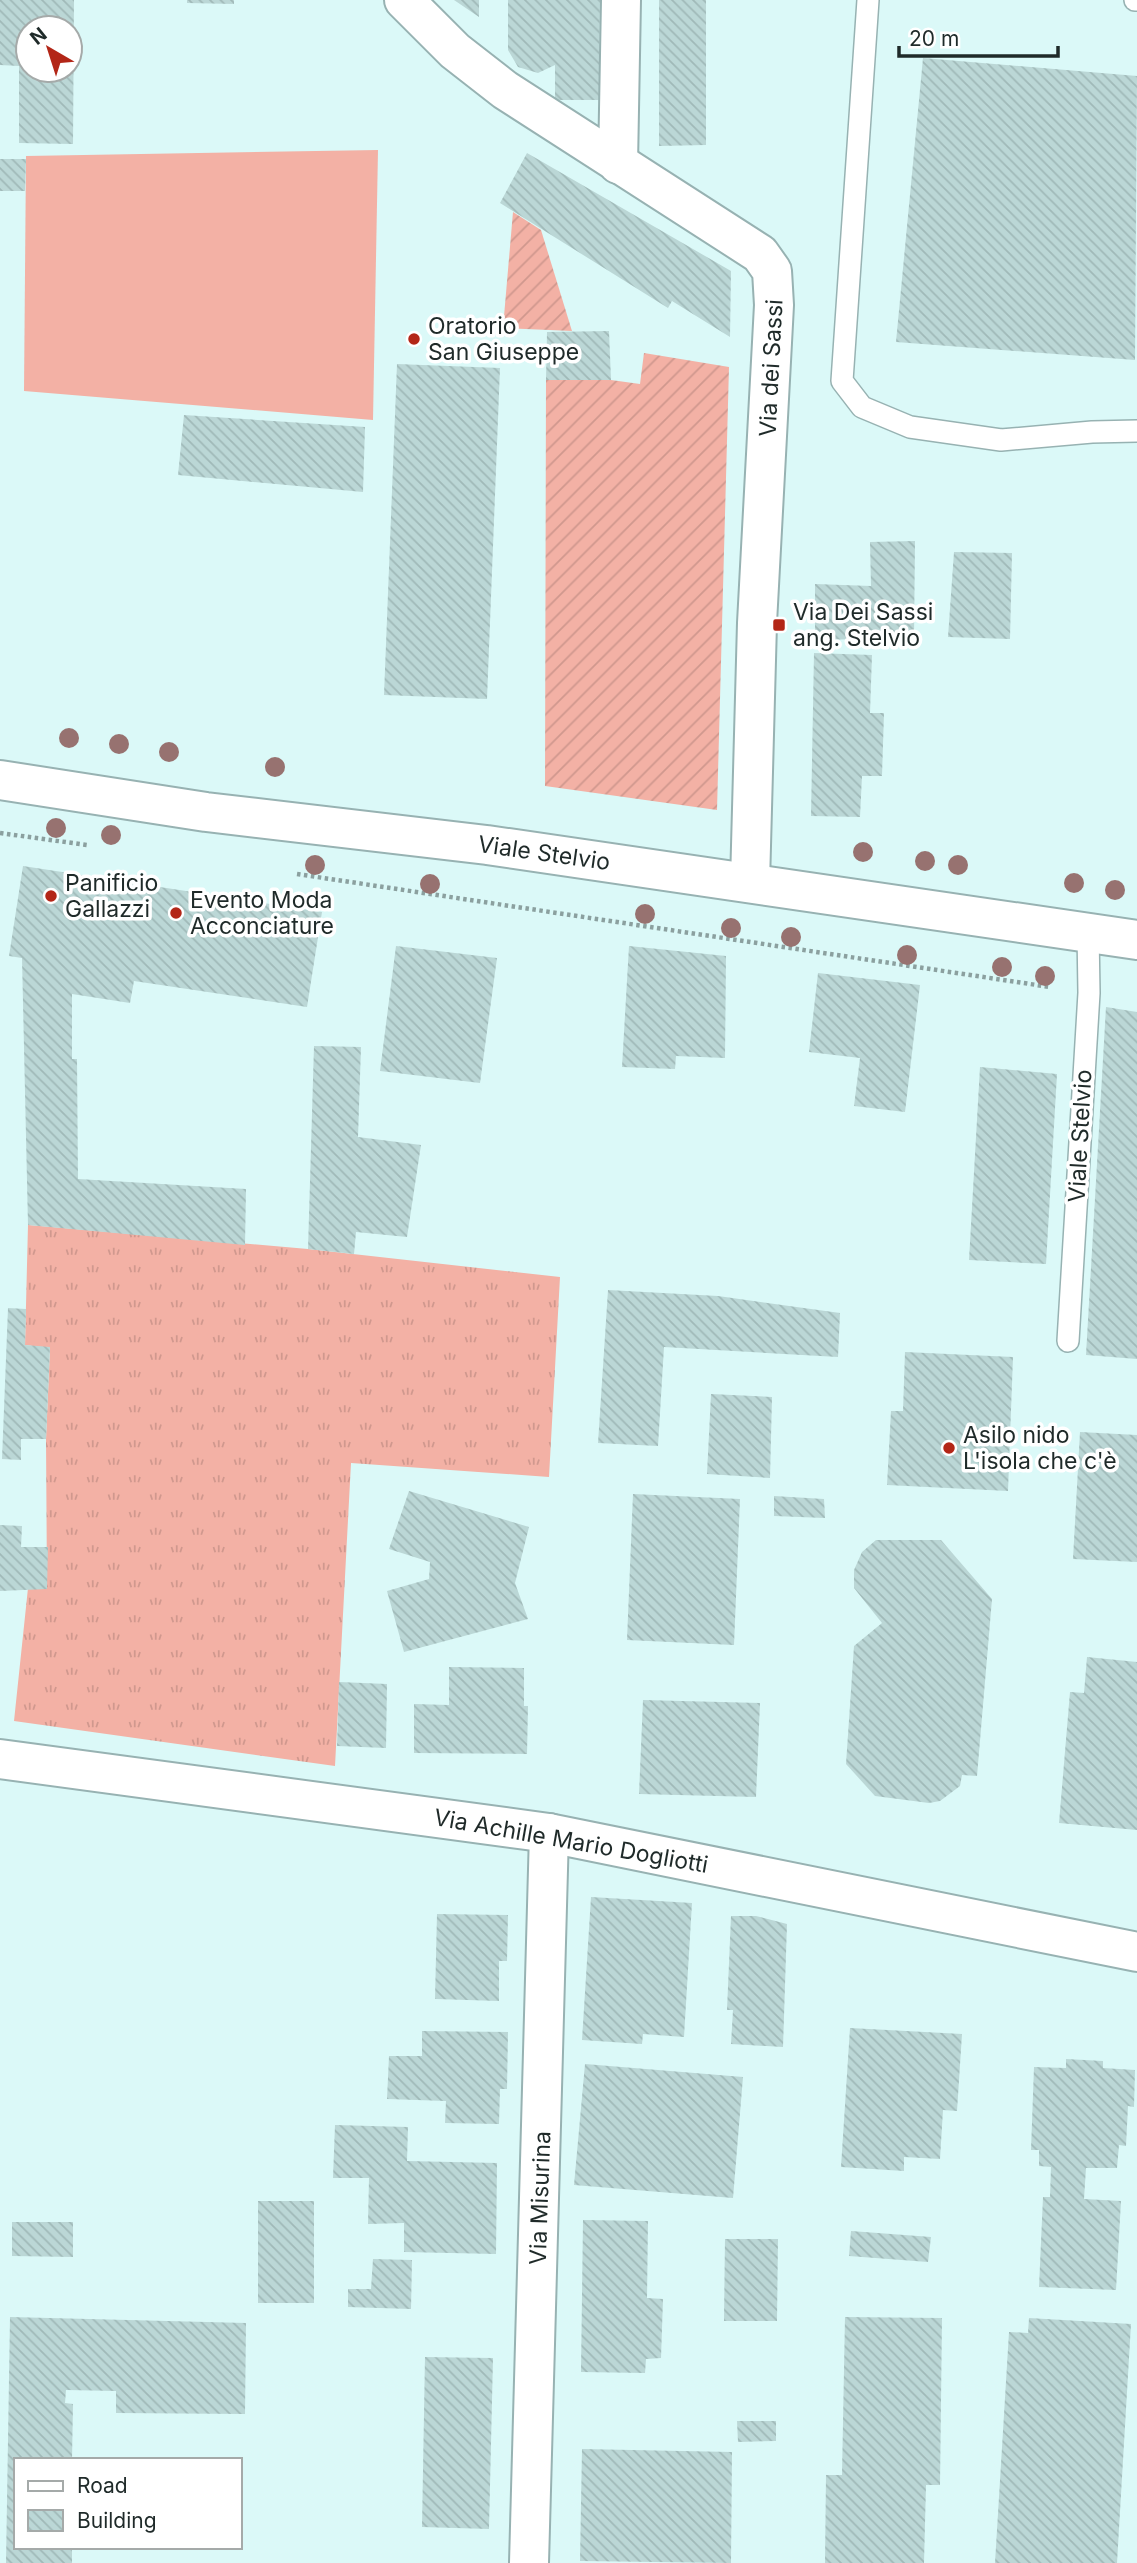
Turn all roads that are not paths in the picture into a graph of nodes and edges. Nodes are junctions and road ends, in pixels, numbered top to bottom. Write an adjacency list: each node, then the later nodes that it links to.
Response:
1 (404, 0): 4 (street, Via dei Sassi)
2 (621, 0): 4 (street)
3 (868, 0): 5 (lane)
4 (618, 164): 7 (street, Via dei Sassi)
5 (1137, 431)
6 (0, 780): 7 (street, Viale Stelvio)
7 (750, 883): 8 (street, Viale Stelvio)
8 (1088, 932): 9 (street, Viale Stelvio); 10 (lane, Viale Stelvio)
9 (1137, 940)
10 (1068, 1340)
11 (0, 1759): 12 (street, Via Achille Mario Dogliotti)
12 (549, 1833): 13 (street, Via Achille Mario Dogliotti); 14 (street, Via Misurina)
13 (1137, 1952)
14 (529, 2563)

